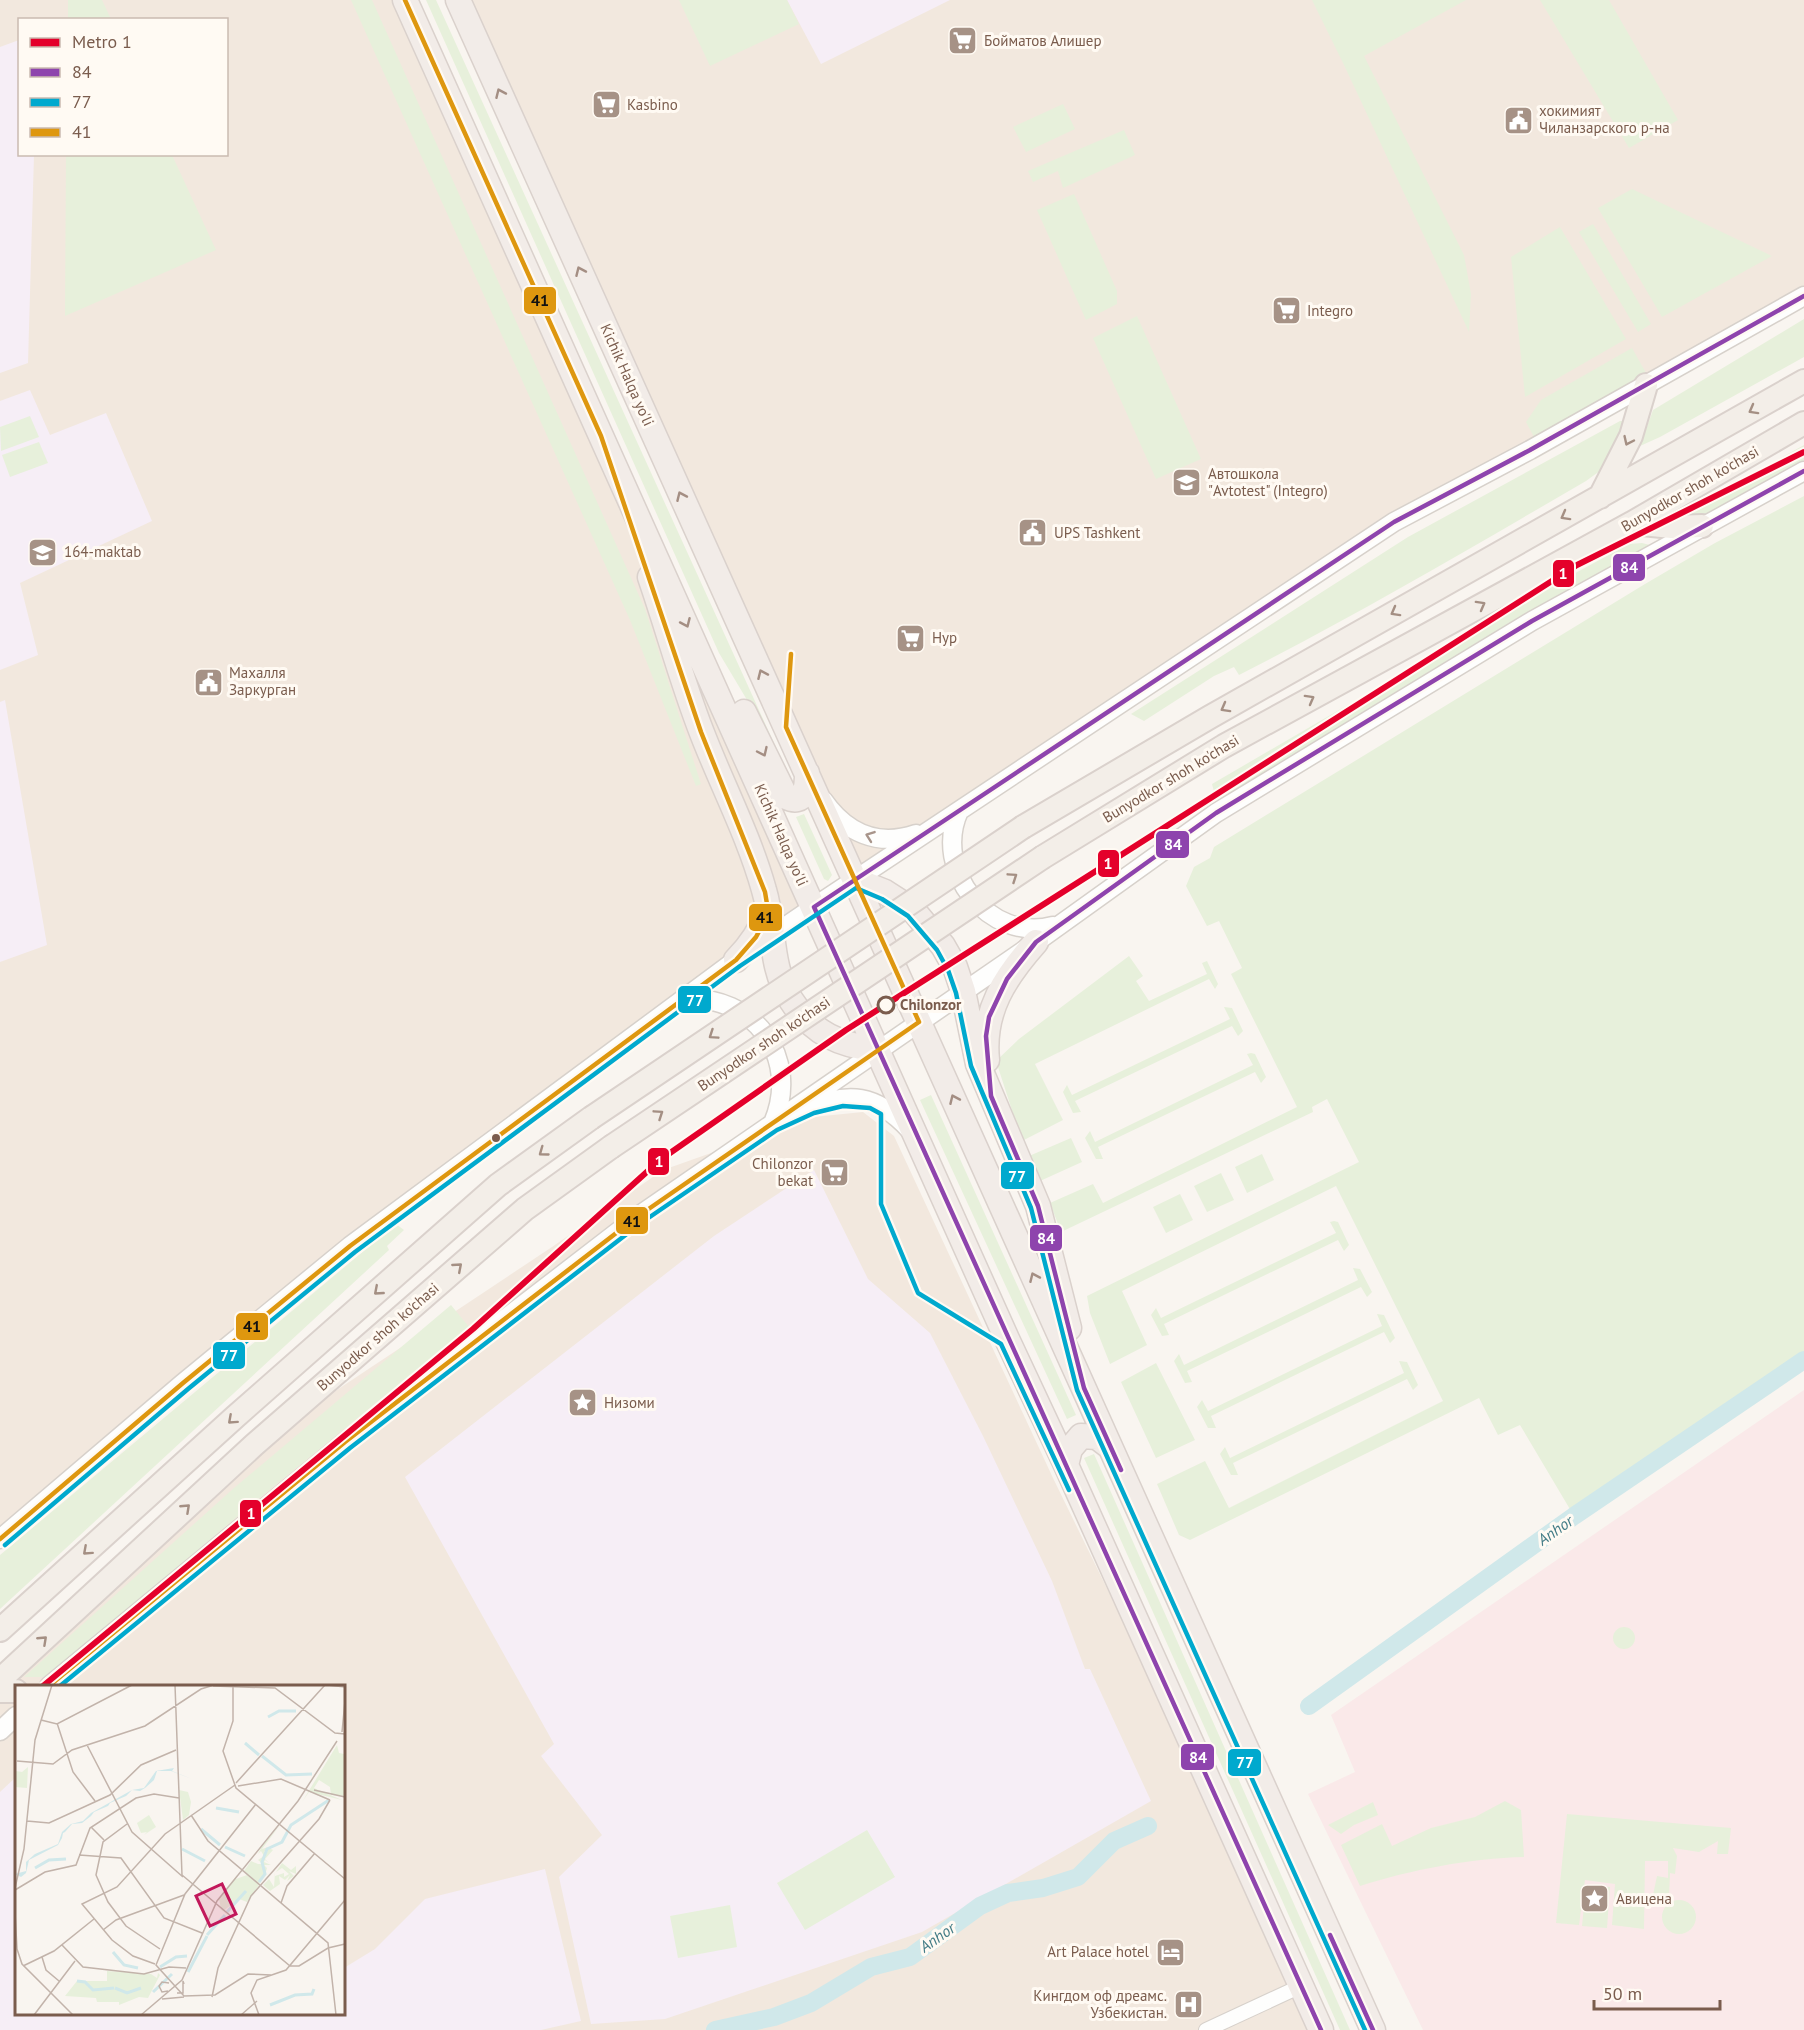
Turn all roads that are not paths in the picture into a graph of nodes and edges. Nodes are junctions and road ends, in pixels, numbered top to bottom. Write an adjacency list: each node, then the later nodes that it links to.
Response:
1 (405, 0): 7 (highway, Kichik Halqa yo'li)
2 (458, 0): 13 (highway, Kichik Halqa yo'li, one-way to 2)
3 (1804, 296): 5 (street)
4 (1804, 381): 9 (main road, one-way to 9)
5 (1646, 385): 9 (main road, one-way to 9); 14 (street)
6 (1804, 423): 10 (main road, Bunyodkor shoh ko'chasi)
7 (602, 436): 12 (highway, Kichik Halqa yo'li, one-way to 12); 17 (highway)
8 (1804, 471): 11 (street)
9 (1599, 497): 33 (main road, one-way to 33, bridge)
10 (1632, 523): 11 (main road); 34 (main road, Bunyodkor shoh ko'chasi, one-way to 10, bridge)
11 (1702, 526): 18 (street)
12 (698, 650): 13 (highway, one-way to 13); 16 (highway, Kichik Halqa yo'li)
13 (807, 773): 14 (street, one-way to 13); 15 (highway, Kichik Halqa yo'li)
14 (952, 816): 15 (street); 18 (street)
15 (855, 880): 16 (street); 22 (highway); 24 (highway, Kichik Halqa yo'li)
16 (814, 907): 19 (street); 25 (highway, Kichik Halqa yo'li)
17 (768, 910): 19 (highway); 21 (highway)
18 (1060, 925): 20 (street)
19 (772, 936): 21 (street); 25 (highway)
20 (1036, 942): 22 (street); 26 (highway)
21 (736, 960): 23 (street)
22 (963, 991): 24 (street); 26 (highway)
23 (684, 999): 27 (street); 32 (street)
24 (919, 1022): 25 (street); 29 (highway, Kichik Halqa yo'li, one-way to 24)
25 (878, 1050): 27 (street); 28 (highway, Kichik Halqa yo'li)
26 (991, 1096): 29 (highway)
27 (773, 1123): 28 (street); 35 (street)
28 (920, 1141): 31 (highway, Kichik Halqa yo'li)
29 (1084, 1388): 30 (highway, Kichik Halqa yo'li)
30 (1110, 1447): 31 (highway); 41 (highway, Kichik Halqa yo'li)
31 (1066, 1465): 38 (highway, Kichik Halqa yo'li)
32 (0, 1539)
33 (0, 1630)
34 (0, 1680)
35 (50, 1685)
36 (15, 1717): 37 (street)
37 (0, 1731)
38 (1302, 1986): 39 (street); 40 (highway, Kichik Halqa yo'li)
39 (1206, 2030)
40 (1321, 2030)
41 (1373, 2030)

